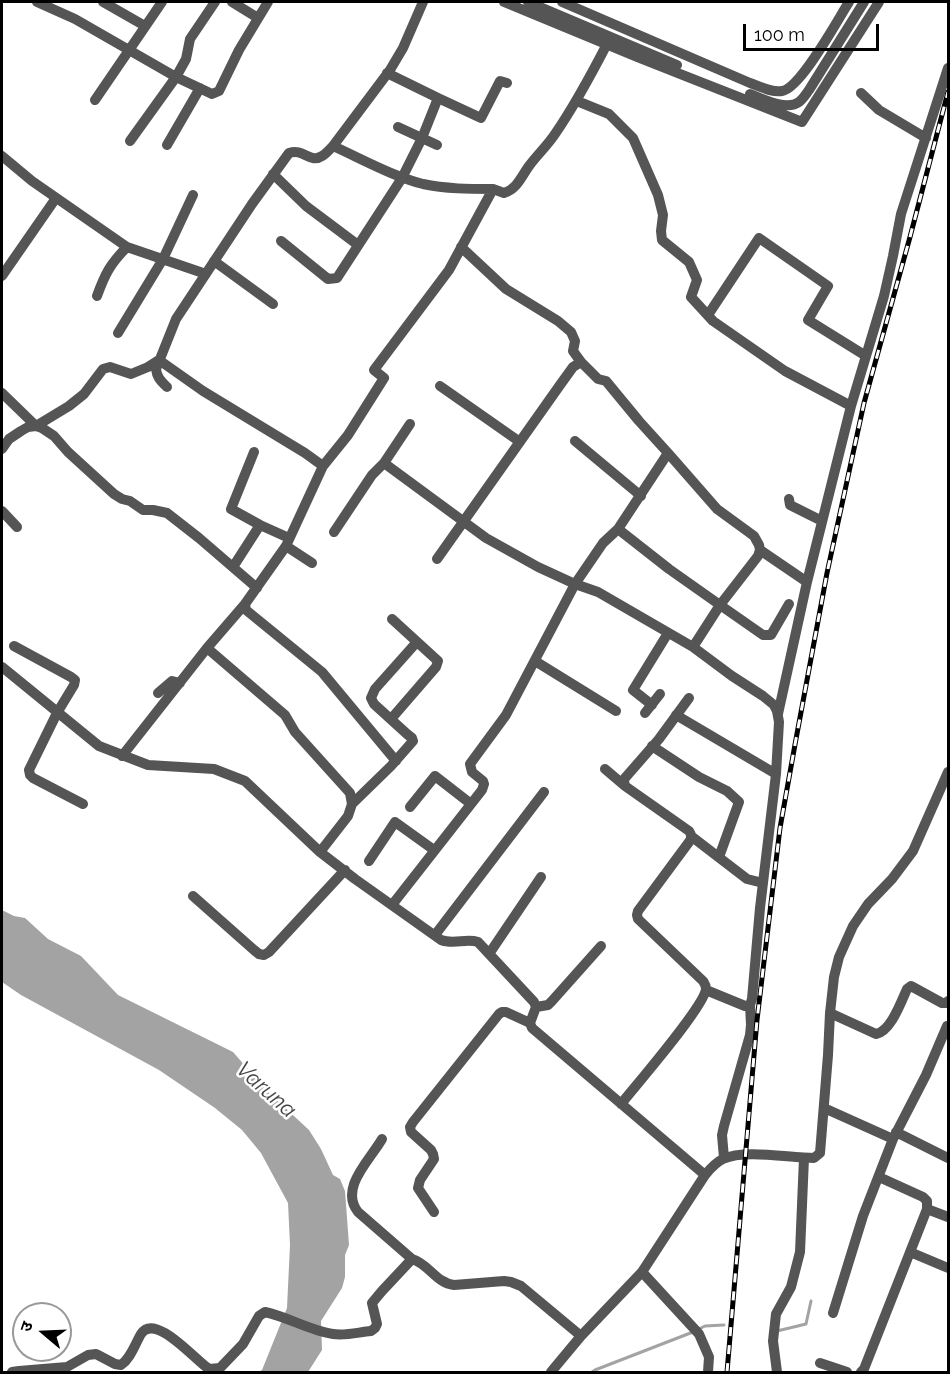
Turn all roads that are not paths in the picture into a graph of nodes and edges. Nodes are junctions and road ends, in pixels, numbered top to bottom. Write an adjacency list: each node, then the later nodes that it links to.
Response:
1 (37, 2): 17 (street)
2 (103, 2): 15 (street)
3 (162, 2): 15 (street)
4 (215, 2): 20 (street)
5 (232, 2): 14 (street)
6 (268, 2): 14 (street)
7 (423, 2): 19 (street)
8 (504, 2): 16 (street)
9 (528, 2): 12 (street)
10 (562, 2): 11 (street)
11 (849, 2)
12 (864, 2)
13 (879, 2): 16 (street)
14 (258, 18): 22 (street)
15 (145, 26): 17 (street)
16 (608, 44): 26 (street)
17 (129, 51): 20 (street); 25 (street)
18 (948, 68): 29 (street)
19 (387, 73): 24 (street); 33 (street)
20 (176, 77): 22 (street); 30 (street)
21 (507, 83): 24 (street)
22 (200, 88): 31 (street)
23 (861, 93): 29 (street)
24 (438, 98): 28 (street)
25 (95, 100)
26 (577, 101): 37 (street); 50 (street)
27 (398, 127): 28 (street)
28 (422, 138): 32 (street); 36 (street)
29 (926, 138): 52 (street)
30 (130, 141)
31 (166, 145)
32 (437, 145)
33 (333, 146): 35 (street); 36 (street)
34 (2, 156): 39 (street)
35 (273, 174): 41 (street); 45 (street)
36 (402, 178): 37 (street); 41 (street)
37 (493, 189): 43 (street)
38 (193, 195): 44 (street)
39 (56, 198): 42 (street); 47 (street)
40 (282, 241): 41 (street)
41 (358, 245)
42 (127, 247): 44 (street); 48 (street)
43 (461, 247): 54 (street); 67 (street)
44 (163, 259): 46 (street); 51 (street)
45 (214, 261): 46 (street); 49 (street)
46 (206, 274): 53 (street)
47 (2, 276)
48 (97, 296)
49 (273, 304)
50 (708, 315): 52 (street); 58 (street)
51 (117, 333)
52 (866, 356): 58 (street)
53 (159, 360): 56 (street); 60 (street); 67 (street)
54 (581, 362): 62 (street); 65 (street)
55 (440, 386): 62 (street)
56 (167, 387)
57 (2, 393): 60 (street)
58 (851, 406): 72 (street)
59 (411, 424): 66 (street)
60 (36, 426): 63 (street); 81 (street)
61 (575, 441): 68 (street)
62 (520, 442): 71 (street)
63 (2, 449)
64 (254, 452): 73 (street)
65 (668, 453): 68 (street); 78 (street)
66 (384, 463): 71 (street); 76 (street)
67 (323, 466): 77 (street)
68 (641, 496): 75 (street)
69 (789, 499): 72 (street)
70 (2, 511): 74 (street)
71 (464, 521): 79 (street); 83 (street)
72 (822, 521): 82 (street)
73 (260, 525): 77 (street); 81 (street)
74 (17, 527)
75 (618, 529): 83 (street); 86 (street)
76 (334, 532)
77 (287, 542): 80 (street); 84 (street)
78 (760, 550): 82 (street); 86 (street)
79 (437, 559)
80 (312, 563)
81 (233, 567): 84 (street)
82 (807, 582): 103 (street)
83 (575, 584): 89 (street); 94 (street)
84 (257, 588): 85 (street)
85 (245, 604): 93 (street); 107 (street)
86 (720, 604): 87 (street); 92 (street)
87 (789, 604)
88 (392, 619): 90 (street)
89 (668, 633): 92 (street); 98 (street)
90 (416, 643): 104 (street); 104 (street)
91 (14, 646): 101 (street)
92 (693, 647): 103 (street)
93 (207, 648): 96 (street); 114 (street)
94 (535, 661): 100 (street); 115 (street)
95 (2, 667): 101 (street)
96 (180, 683): 97 (street); 106 (street)
97 (158, 693)
98 (660, 694)
99 (689, 698): 102 (street)
100 (616, 711)
101 (57, 713): 106 (street); 113 (street)
102 (676, 715): 105 (street); 110 (street)
103 (778, 715): 110 (street)
104 (391, 719): 107 (street)
105 (652, 746): 111 (street); 120 (street)
106 (122, 756): 119 (street)
107 (396, 761): 114 (street)
108 (605, 769): 111 (street)
109 (948, 772): 134 (street)
110 (776, 774): 124 (street)
111 (626, 786): 117 (street)
112 (544, 792): 127 (street)
113 (83, 804)
114 (352, 804): 119 (street)
115 (471, 804): 116 (street); 118 (street)
116 (410, 807)
117 (691, 836): 120 (street); 130 (street)
118 (434, 850): 121 (street); 126 (street)
119 (320, 852): 122 (street)
120 (719, 857): 124 (street)
121 (369, 861)
122 (345, 870): 125 (street); 126 (street)
123 (541, 877): 129 (street)
124 (763, 883): 132 (street)
125 (193, 896)
126 (392, 905): 127 (street)
127 (435, 935): 129 (street)
128 (601, 946): 133 (street)
129 (489, 954): 133 (street)
130 (706, 990): 132 (street); 137 (street)
131 (948, 1001): 134 (street)
132 (750, 1005): 141 (street)
133 (536, 1008): 135 (street)
134 (830, 1012): 138 (street)
135 (530, 1023): 137 (street); 147 (street)
136 (947, 1026): 139 (street)
137 (621, 1104): 144 (street)
138 (825, 1108): 139 (street); 142 (street)
139 (895, 1136): 143 (street); 145 (street)
140 (382, 1139): 150 (street)
141 (724, 1158): 142 (street); 144 (street)
142 (804, 1158): 159 (street)
143 (948, 1158)
144 (705, 1175): 152 (street)
145 (879, 1177): 146 (street); 153 (street)
146 (927, 1209): 148 (street); 149 (street)
147 (434, 1212)
148 (948, 1217)
149 (910, 1252): 151 (street); 161 (street)
150 (412, 1259): 154 (street); 156 (street)
151 (948, 1268)
152 (642, 1272): 154 (street); 158 (street)
153 (833, 1313)
154 (581, 1336): 157 (street)
155 (820, 1363): 160 (street)
156 (12, 1372)
157 (551, 1372)
158 (708, 1372)
159 (777, 1372)
160 (847, 1372)
161 (861, 1372)

